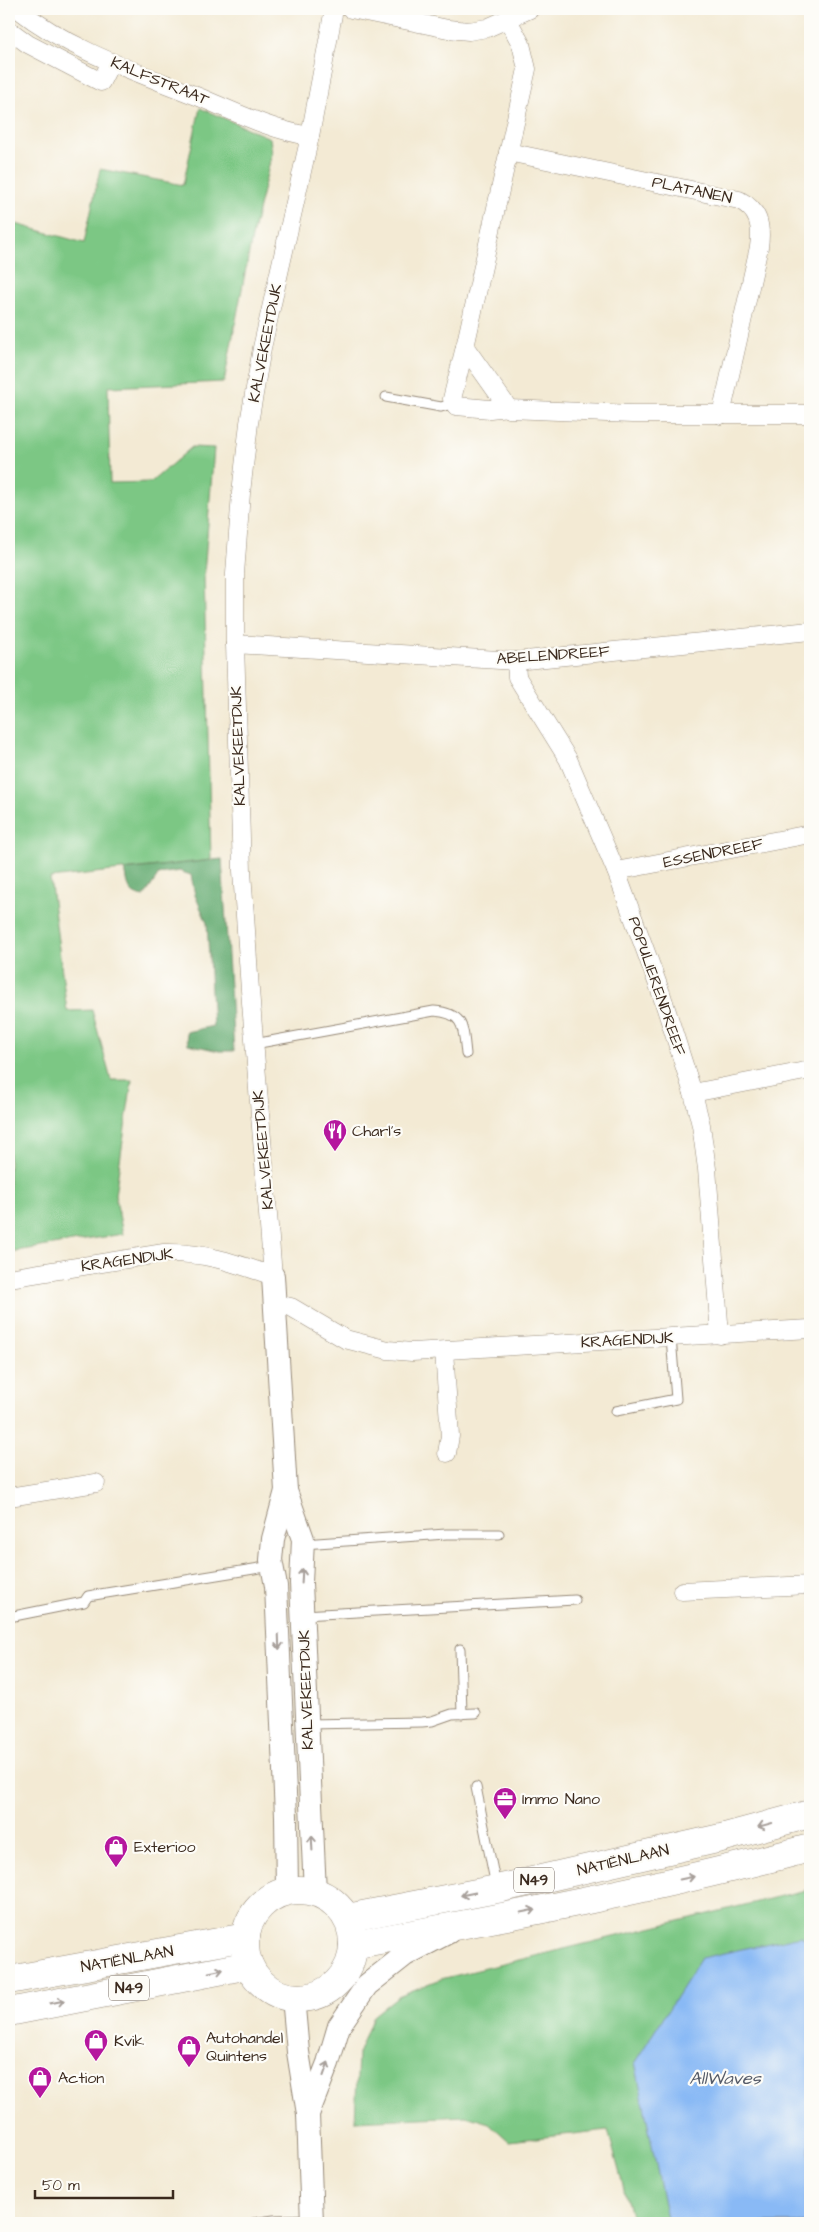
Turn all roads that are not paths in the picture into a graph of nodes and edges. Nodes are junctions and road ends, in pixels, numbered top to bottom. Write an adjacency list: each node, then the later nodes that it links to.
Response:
1 (18, 9): 7 (street, KALFSTRAAT)
2 (334, 9): 8 (street, KALVEKEETDIJK)
3 (351, 9): 5 (street)
4 (530, 9): 5 (street)
5 (508, 20): 9 (street)
6 (9, 30): 7 (street)
7 (111, 62): 8 (street, KALFSTRAAT)
8 (310, 136): 17 (street, KALVEKEETDIJK)
9 (508, 152): 10 (street); 15 (street, PLATANEN)
10 (465, 346): 12 (street); 13 (street)
11 (386, 397): 12 (lane)
12 (454, 403): 13 (street)
13 (508, 407): 15 (street)
14 (810, 414): 15 (street)
15 (721, 415)
16 (810, 632): 18 (street, ABELENDREEF)
17 (235, 644): 18 (street, ABELENDREEF); 21 (street, KALVEKEETDIJK)
18 (516, 661): 20 (street, POPULIERENDREEF)
19 (810, 834): 20 (street, ESSENDREEF)
20 (616, 871): 24 (street, POPULIERENDREEF)
21 (254, 1044): 22 (lane); 25 (street, KALVEKEETDIJK)
22 (466, 1054)
23 (810, 1070): 24 (street)
24 (693, 1093): 29 (street, POPULIERENDREEF)
25 (273, 1276): 26 (street, KRAGENDIJK); 27 (street, KALVEKEETDIJK)
26 (9, 1278)
27 (275, 1304): 31 (street, KRAGENDIJK); 35 (street, KALVEKEETDIJK)
28 (810, 1329): 29 (street, KRAGENDIJK)
29 (720, 1334): 30 (street, KRAGENDIJK)
30 (671, 1337): 31 (street, KRAGENDIJK); 32 (lane)
31 (444, 1351): 33 (street)
32 (616, 1411)
33 (447, 1453)
34 (96, 1483): 36 (street)
35 (286, 1491): 38 (street, KALVEKEETDIJK); 39 (street, KALVEKEETDIJK)
36 (9, 1497)
37 (499, 1534): 38 (lane)
38 (303, 1544): 43 (street, KALVEKEETDIJK, one-way to 38)
39 (272, 1566): 44 (lane); 53 (street, KALVEKEETDIJK, one-way to 53)
40 (810, 1585): 41 (street)
41 (682, 1591)
42 (575, 1600): 43 (lane)
43 (302, 1615): 48 (street, KALVEKEETDIJK)
44 (9, 1617)
45 (460, 1649): 47 (lane)
46 (476, 1713): 47 (lane)
47 (462, 1714): 48 (lane)
48 (307, 1724): 54 (street, KALVEKEETDIJK, one-way to 48)
49 (476, 1788): 52 (lane)
50 (810, 1814): 52 (main road, NATIËNLAAN / N49, one-way to 52)
51 (810, 1848): 56 (main road, NATIËNLAAN / N49, one-way to 51)
52 (497, 1889): 55 (main road, NATIËNLAAN / N49, one-way to 55)
53 (287, 1891): 54 (main road); 57 (main road)
54 (315, 1892): 55 (main road)
55 (347, 1918): 58 (main road)
56 (463, 1925): 58 (main road, NATIËNLAAN / N49); 63 (street, one-way to 56)
57 (246, 1937): 59 (main road); 60 (main road, NATIËNLAAN / N49)
58 (353, 1945): 61 (main road)
59 (250, 1965): 61 (main road); 62 (main road, NATIËNLAAN / N49, one-way to 59)
60 (9, 1980)
61 (293, 1998): 63 (street)
62 (9, 2012)
63 (308, 2114): 64 (street)
64 (312, 2221): 65 (lane)
65 (253, 2223)

